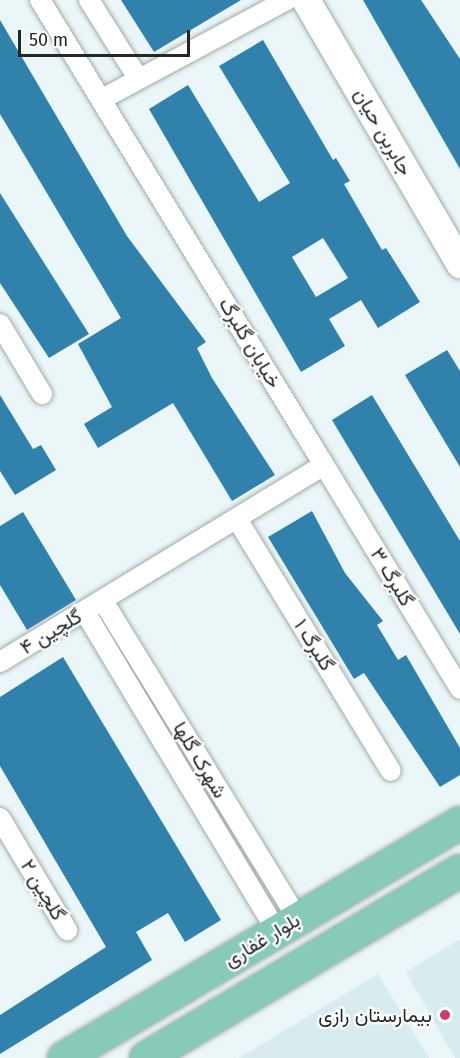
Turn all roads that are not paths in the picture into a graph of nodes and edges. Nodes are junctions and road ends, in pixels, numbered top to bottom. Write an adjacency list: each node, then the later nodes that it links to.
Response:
1 (40, 0): 6 (street, خیابان گلبرگ)
2 (89, 0): 5 (street)
3 (287, 0): 5 (street)
4 (306, 0): 7 (street, جابربن حیان)
5 (138, 78): 6 (street)
6 (102, 99): 10 (street, خیابان گلبرگ)
7 (460, 264)
8 (0, 324): 9 (street)
9 (42, 394)
10 (324, 465): 11 (street); 15 (street, گلبرگ ۳)
11 (237, 519): 12 (street); 16 (street, گلبرگ ۱)
12 (103, 601): 13 (street, گلچین ۴); 20 (street, شهرک گلها)
13 (85, 612): 14 (street, گلچین ۴); 20 (street, شهرک گلها)
14 (1, 658)
15 (460, 689)
16 (392, 771)
17 (0, 818): 21 (street, گلچین ۲)
18 (460, 823): 20 (main road, بلوار غفاری)
19 (460, 871): 23 (main road)
20 (287, 925): 22 (main road, بلوار غفاری)
21 (67, 930)
22 (63, 1058)
23 (146, 1058)

